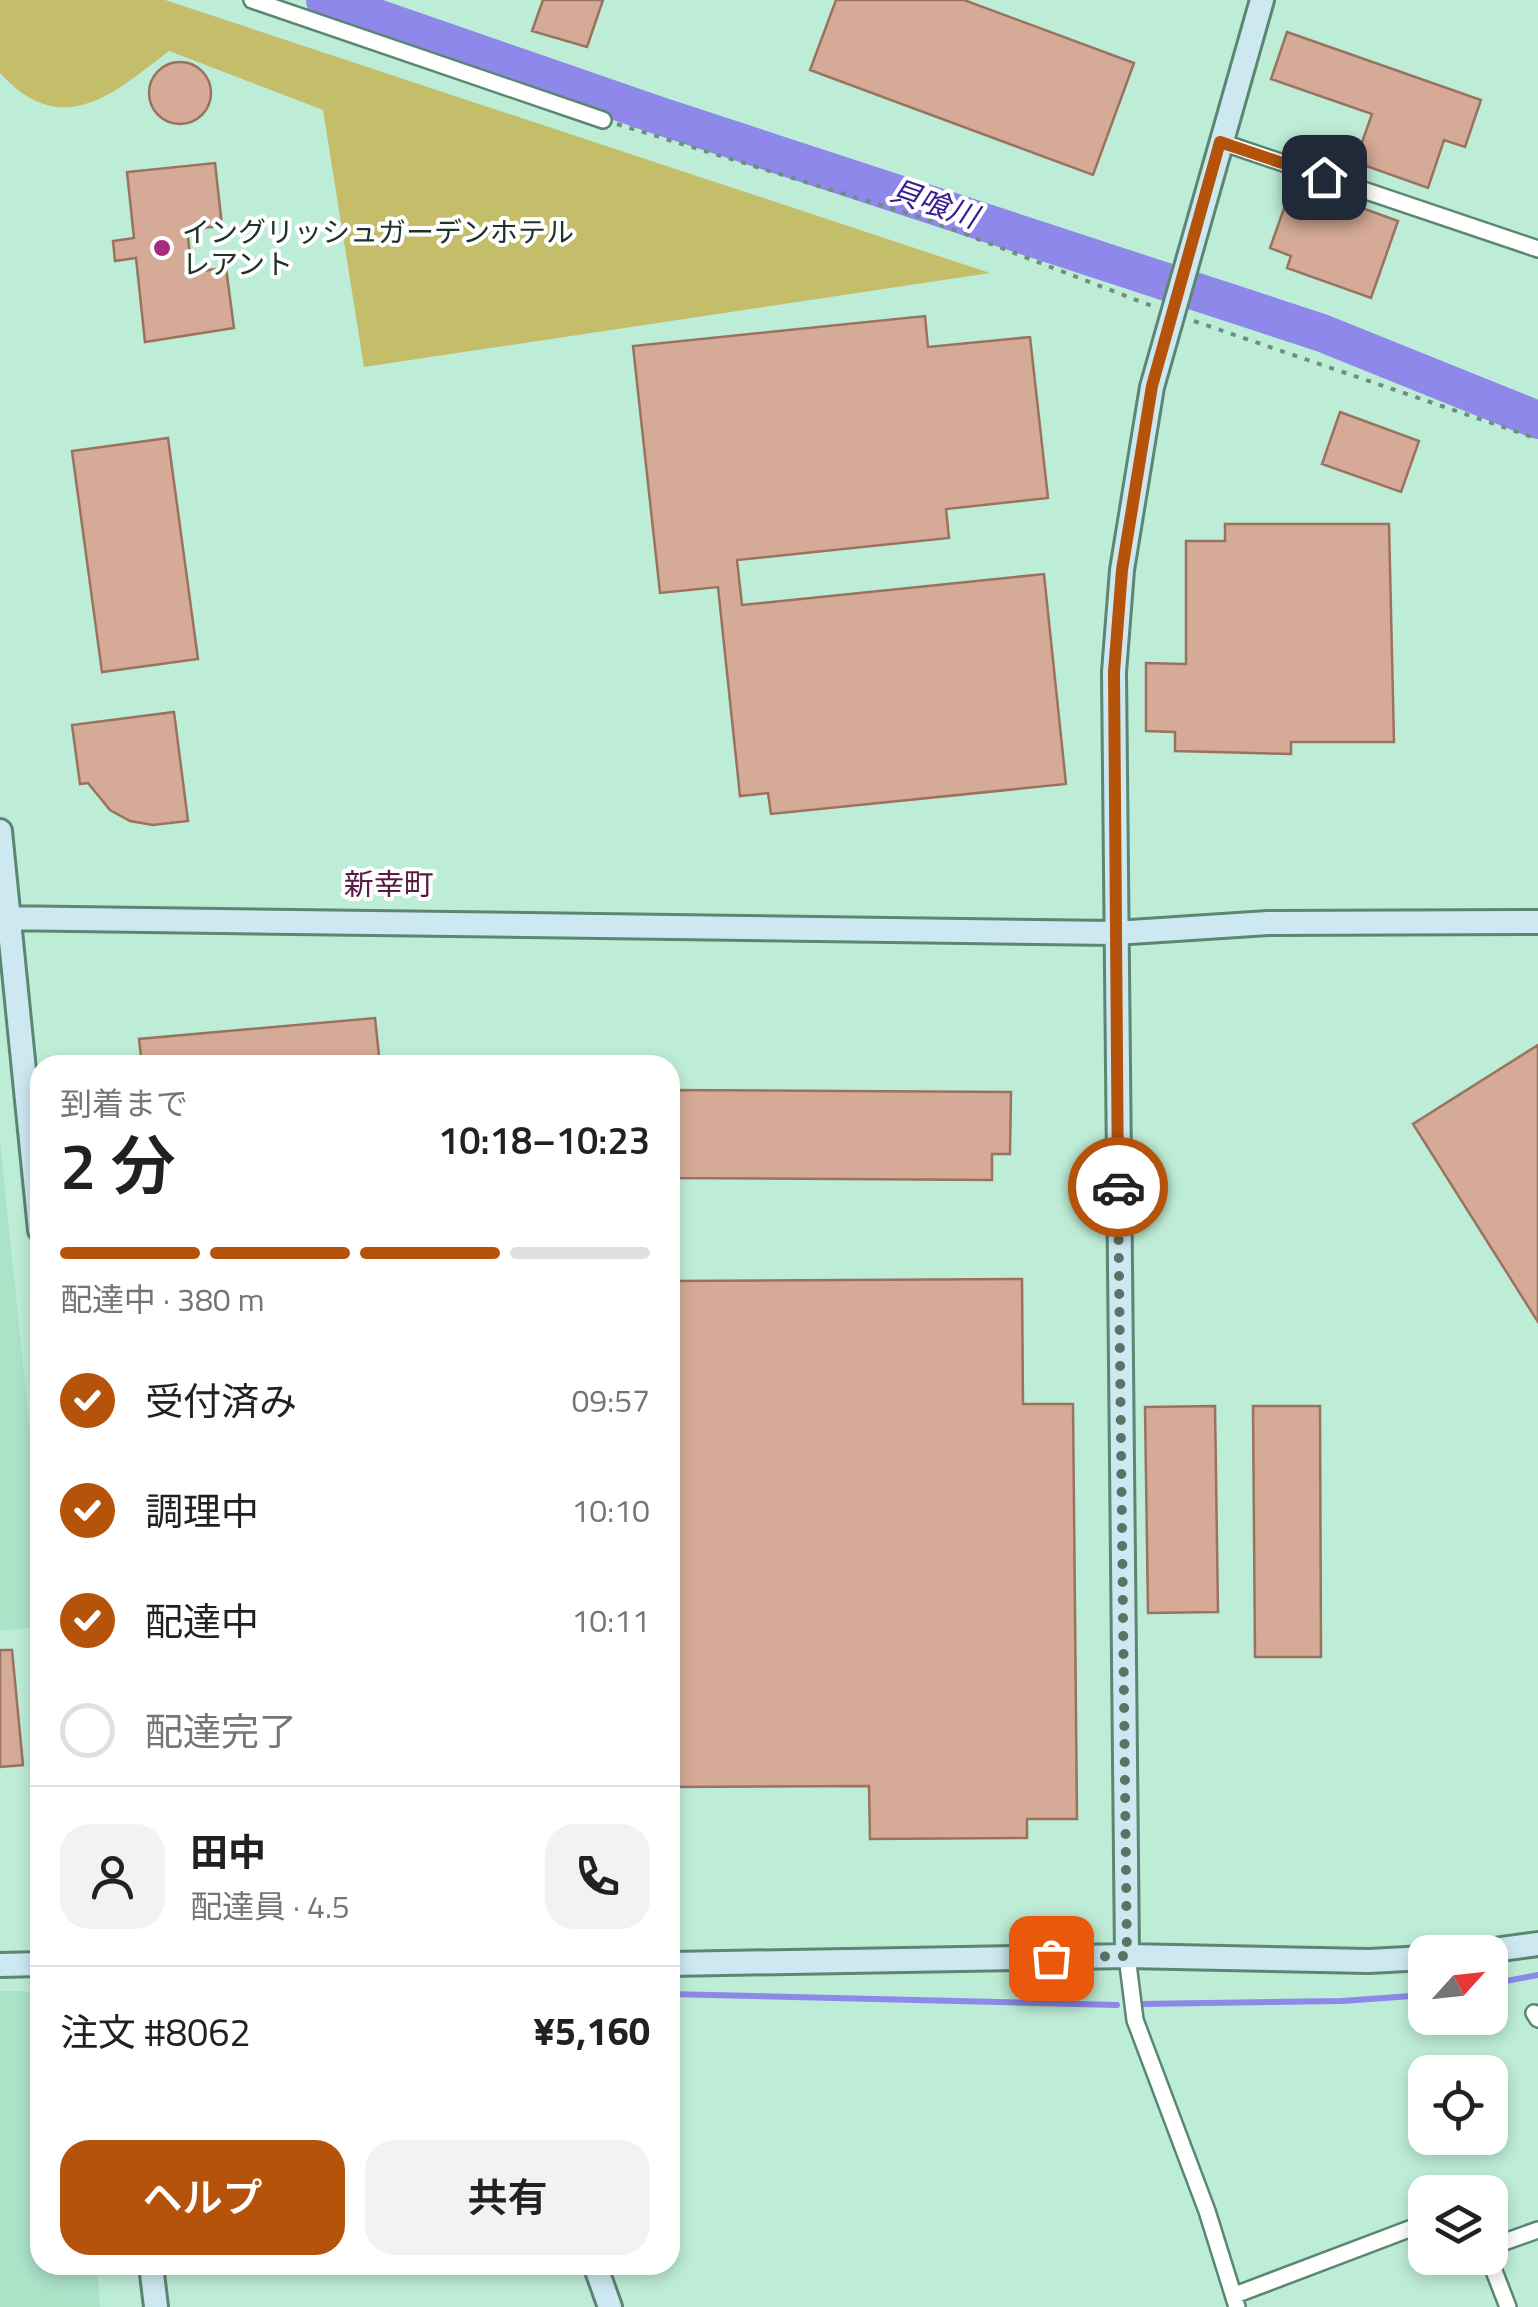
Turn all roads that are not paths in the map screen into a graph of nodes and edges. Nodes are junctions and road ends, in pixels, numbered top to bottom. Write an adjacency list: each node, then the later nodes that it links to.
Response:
1 (252, 0): 3 (street)
2 (1262, 0): 4 (street)
3 (603, 120)
4 (1220, 142): 5 (street); 9 (street)
5 (1538, 249)
6 (0, 831): 7 (street)
7 (4, 918): 9 (street); 10 (street)
8 (1538, 922): 9 (street)
9 (1115, 933): 13 (street)
10 (30, 1143)
11 (1538, 1944): 12 (street)
12 (1508, 1948)
13 (1127, 1956): 14 (street); 16 (street); 24 (street)
14 (1408, 1959)
15 (30, 1964): 17 (street)
16 (680, 1964)
17 (0, 1965)
18 (1408, 2230): 24 (street)
19 (1538, 2230): 20 (street)
20 (1508, 2241)
21 (152, 2275): 25 (street)
22 (599, 2275): 26 (street)
23 (1496, 2275): 27 (street)
24 (1236, 2301)
25 (156, 2307)
26 (610, 2307)
27 (1508, 2307)

